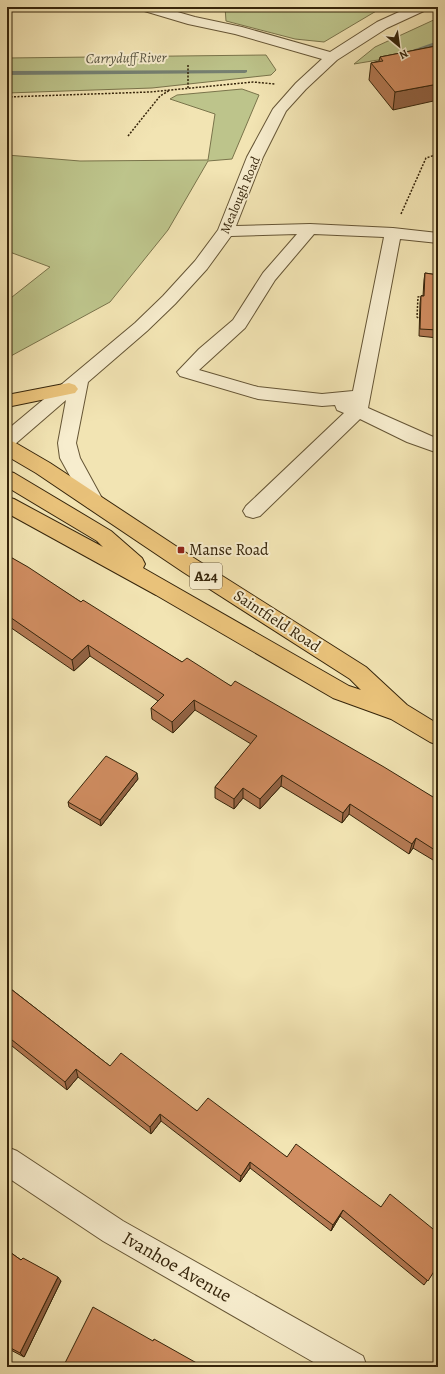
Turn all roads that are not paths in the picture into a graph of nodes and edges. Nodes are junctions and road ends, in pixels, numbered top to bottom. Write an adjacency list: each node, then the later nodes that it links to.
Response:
1 (146, 7): 3 (street)
2 (421, 7): 3 (street, Mealough Road)
3 (332, 57): 5 (street, Mealough Road)
4 (310, 229): 5 (street); 6 (street); 10 (street)
5 (226, 231): 8 (street, Mealough Road)
6 (393, 233): 7 (street); 10 (street)
7 (438, 238)
8 (74, 384): 9 (highway); 11 (street, Mealough Road); 15 (street)
9 (7, 401)
10 (359, 403): 12 (street); 17 (street)
11 (7, 440)
12 (438, 446)
13 (7, 447): 15 (highway, Saintfield Road / A24)
14 (7, 478): 18 (highway)
15 (94, 502): 19 (highway, Saintfield Road / A24)
16 (7, 504): 18 (highway, Saintfield Road / A24)
17 (252, 511)
18 (163, 589): 19 (highway, Saintfield Road / A24)
19 (400, 712): 20 (highway, Saintfield Road / A24)
20 (438, 735)
21 (7, 1161): 22 (street, Ivanhoe Avenue)
22 (352, 1367)

